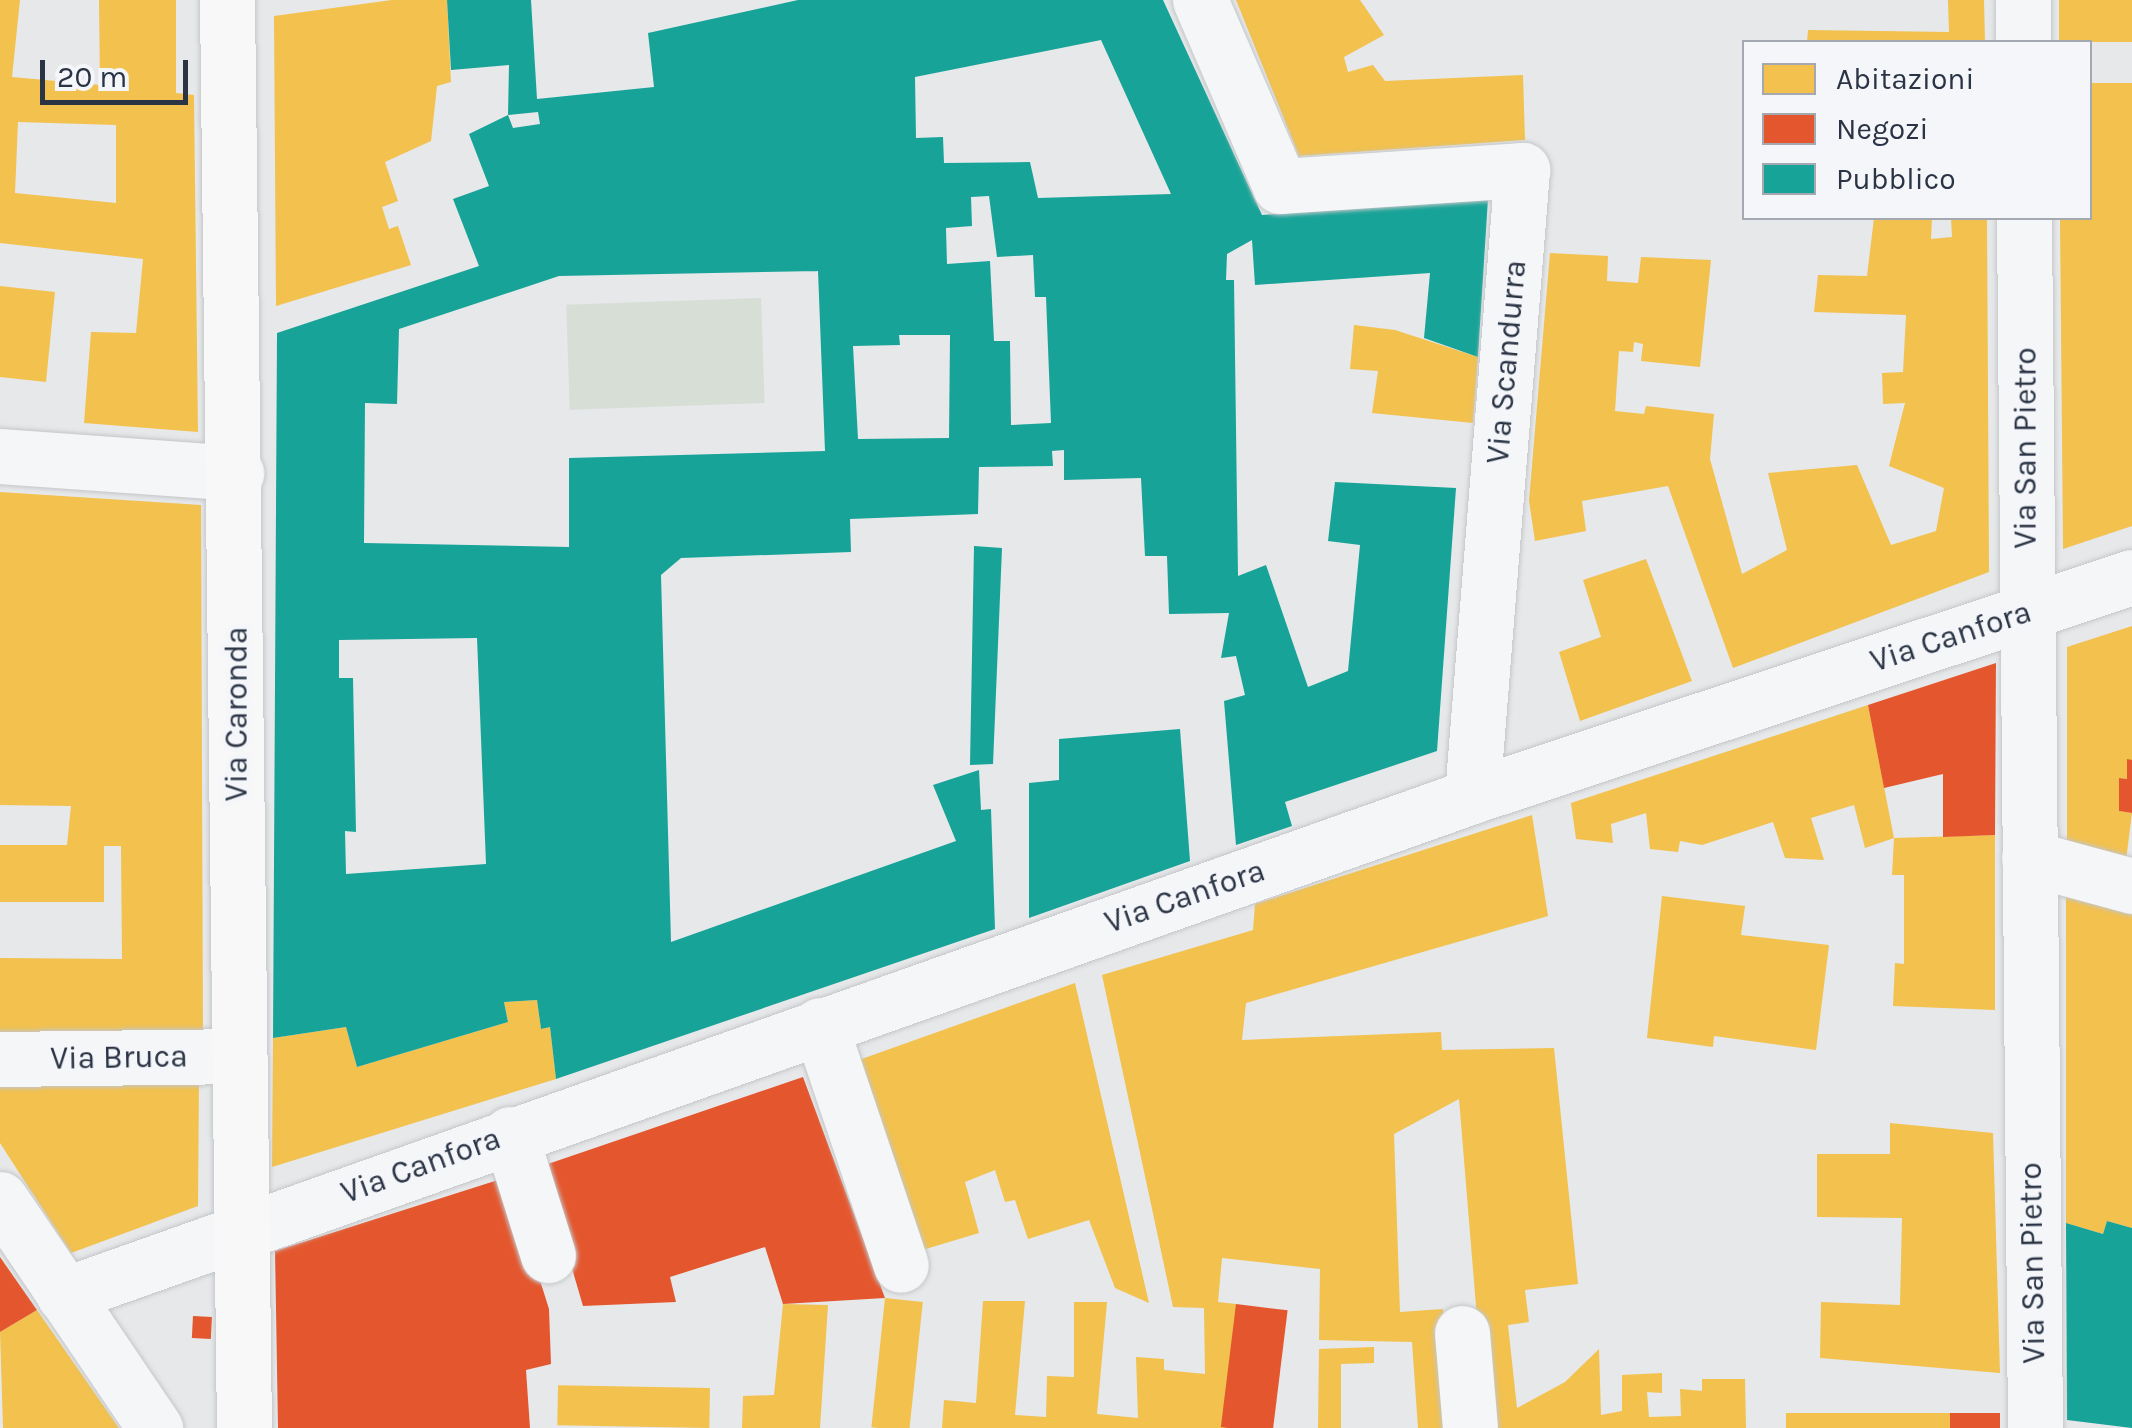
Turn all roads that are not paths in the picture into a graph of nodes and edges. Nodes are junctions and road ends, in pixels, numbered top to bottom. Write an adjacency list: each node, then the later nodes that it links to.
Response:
1 (1200, 0): 10 (street, Via Scandurra)
2 (2023, 0): 4 (street)
3 (234, 1): 7 (main road, Via Caronda)
4 (2023, 40)
5 (2024, 220): 9 (street, Via San Pietro)
6 (0, 456): 7 (street)
7 (236, 473): 14 (main road, Via Caronda)
8 (2132, 577): 9 (street, Via Canfora)
9 (2028, 612): 10 (street, Via Canfora); 11 (street, Via San Pietro)
10 (1472, 796): 13 (street, Via Canfora)
11 (2029, 858): 12 (street); 26 (street, Via San Pietro)
12 (2132, 886)
13 (820, 1025): 16 (street, Via Canfora); 20 (street)
14 (238, 1056): 15 (street, Via Bruca); 18 (main road, Via Caronda)
15 (0, 1059)
16 (510, 1134): 18 (street, Via Canfora); 19 (street)
17 (0, 1199): 21 (street)
18 (242, 1230): 21 (street, Via Canfora); 24 (main road, Via Caronda)
19 (548, 1255)
20 (901, 1265)
21 (64, 1296): 23 (street)
22 (1462, 1333): 25 (street)
23 (154, 1428)
24 (244, 1428)
25 (1470, 1428)
26 (2035, 1428)

